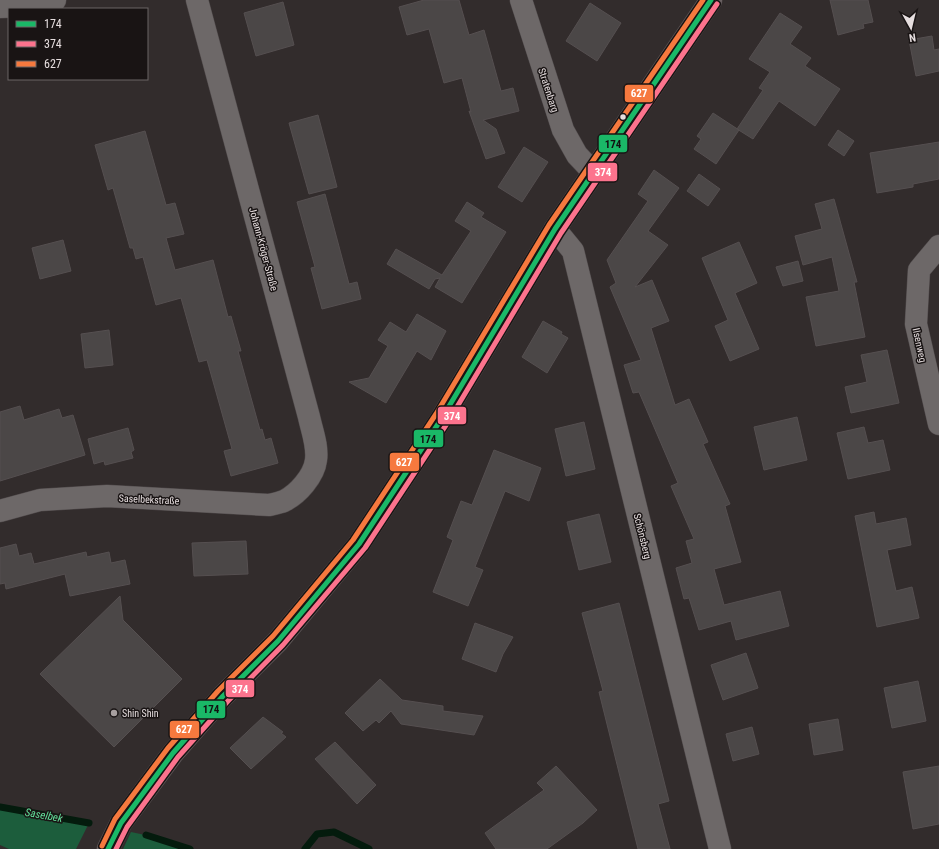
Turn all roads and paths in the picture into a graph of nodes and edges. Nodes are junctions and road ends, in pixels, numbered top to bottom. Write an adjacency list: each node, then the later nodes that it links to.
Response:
1 (55, 0): 5 (street)
2 (197, 0): 10 (street, Johann-Kröger-Straße)
3 (521, 0): 6 (street, Stratenbarg)
4 (711, 0): 6 (main road)
5 (0, 7)
6 (593, 172): 7 (main road)
7 (554, 229): 12 (main road); 13 (street, Schönsberg)
8 (939, 246): 9 (street, Ilsenweg)
9 (939, 424)
10 (296, 493): 11 (street, Saselbekstraße)
11 (0, 511)
12 (108, 849)
13 (720, 849)

